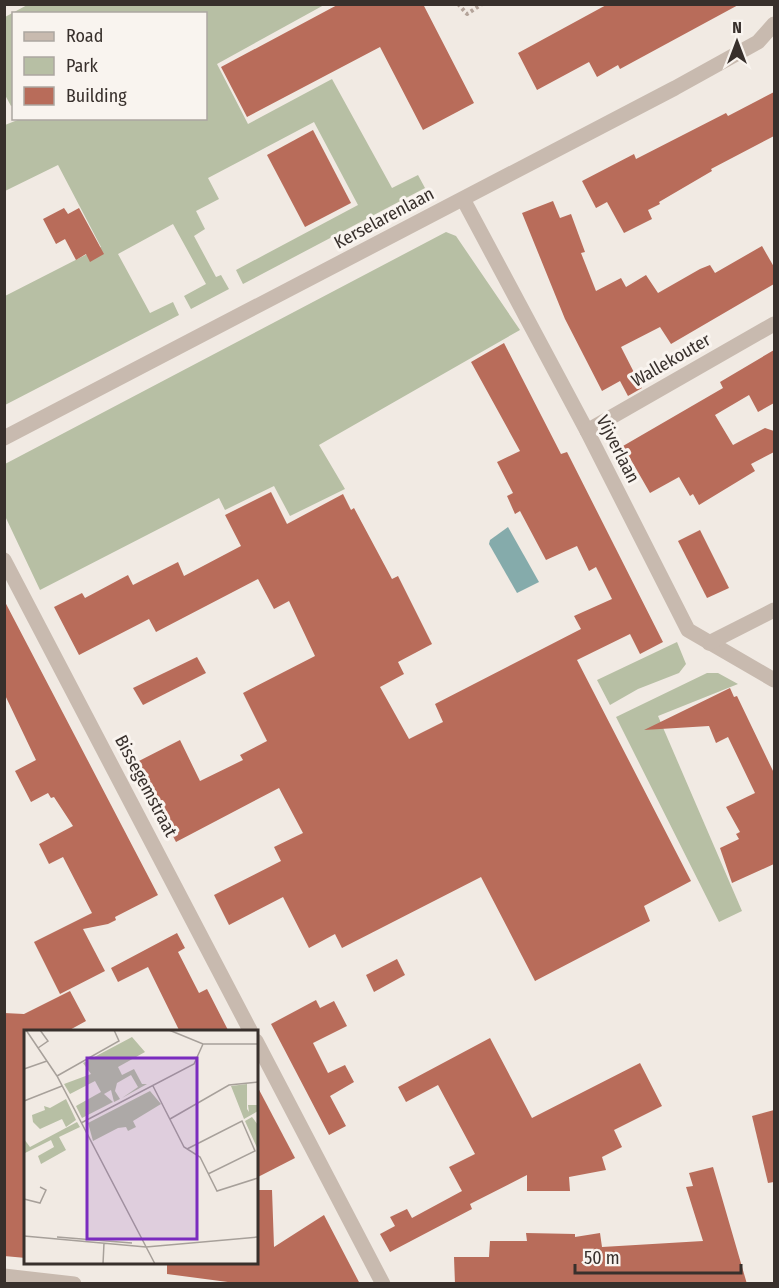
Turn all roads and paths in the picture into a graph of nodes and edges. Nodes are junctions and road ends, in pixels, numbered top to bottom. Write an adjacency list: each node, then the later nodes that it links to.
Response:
1 (458, 4): 2 (path)
2 (482, 4)
3 (774, 24): 4 (street, Kerselarenlaan)
4 (463, 199): 6 (street, Vijverlaan); 7 (street, Kerselarenlaan)
5 (774, 324): 6 (street, Wallekouter)
6 (587, 431): 10 (street, Vijverlaan)
7 (4, 438)
8 (4, 560): 12 (street, Bissegemstraat)
9 (774, 610): 10 (street)
10 (709, 643): 11 (street, Vijverlaan)
11 (774, 680)
12 (251, 1030)
13 (258, 1045): 16 (street)
14 (4, 1276): 15 (street)
15 (74, 1284)
16 (383, 1284)

